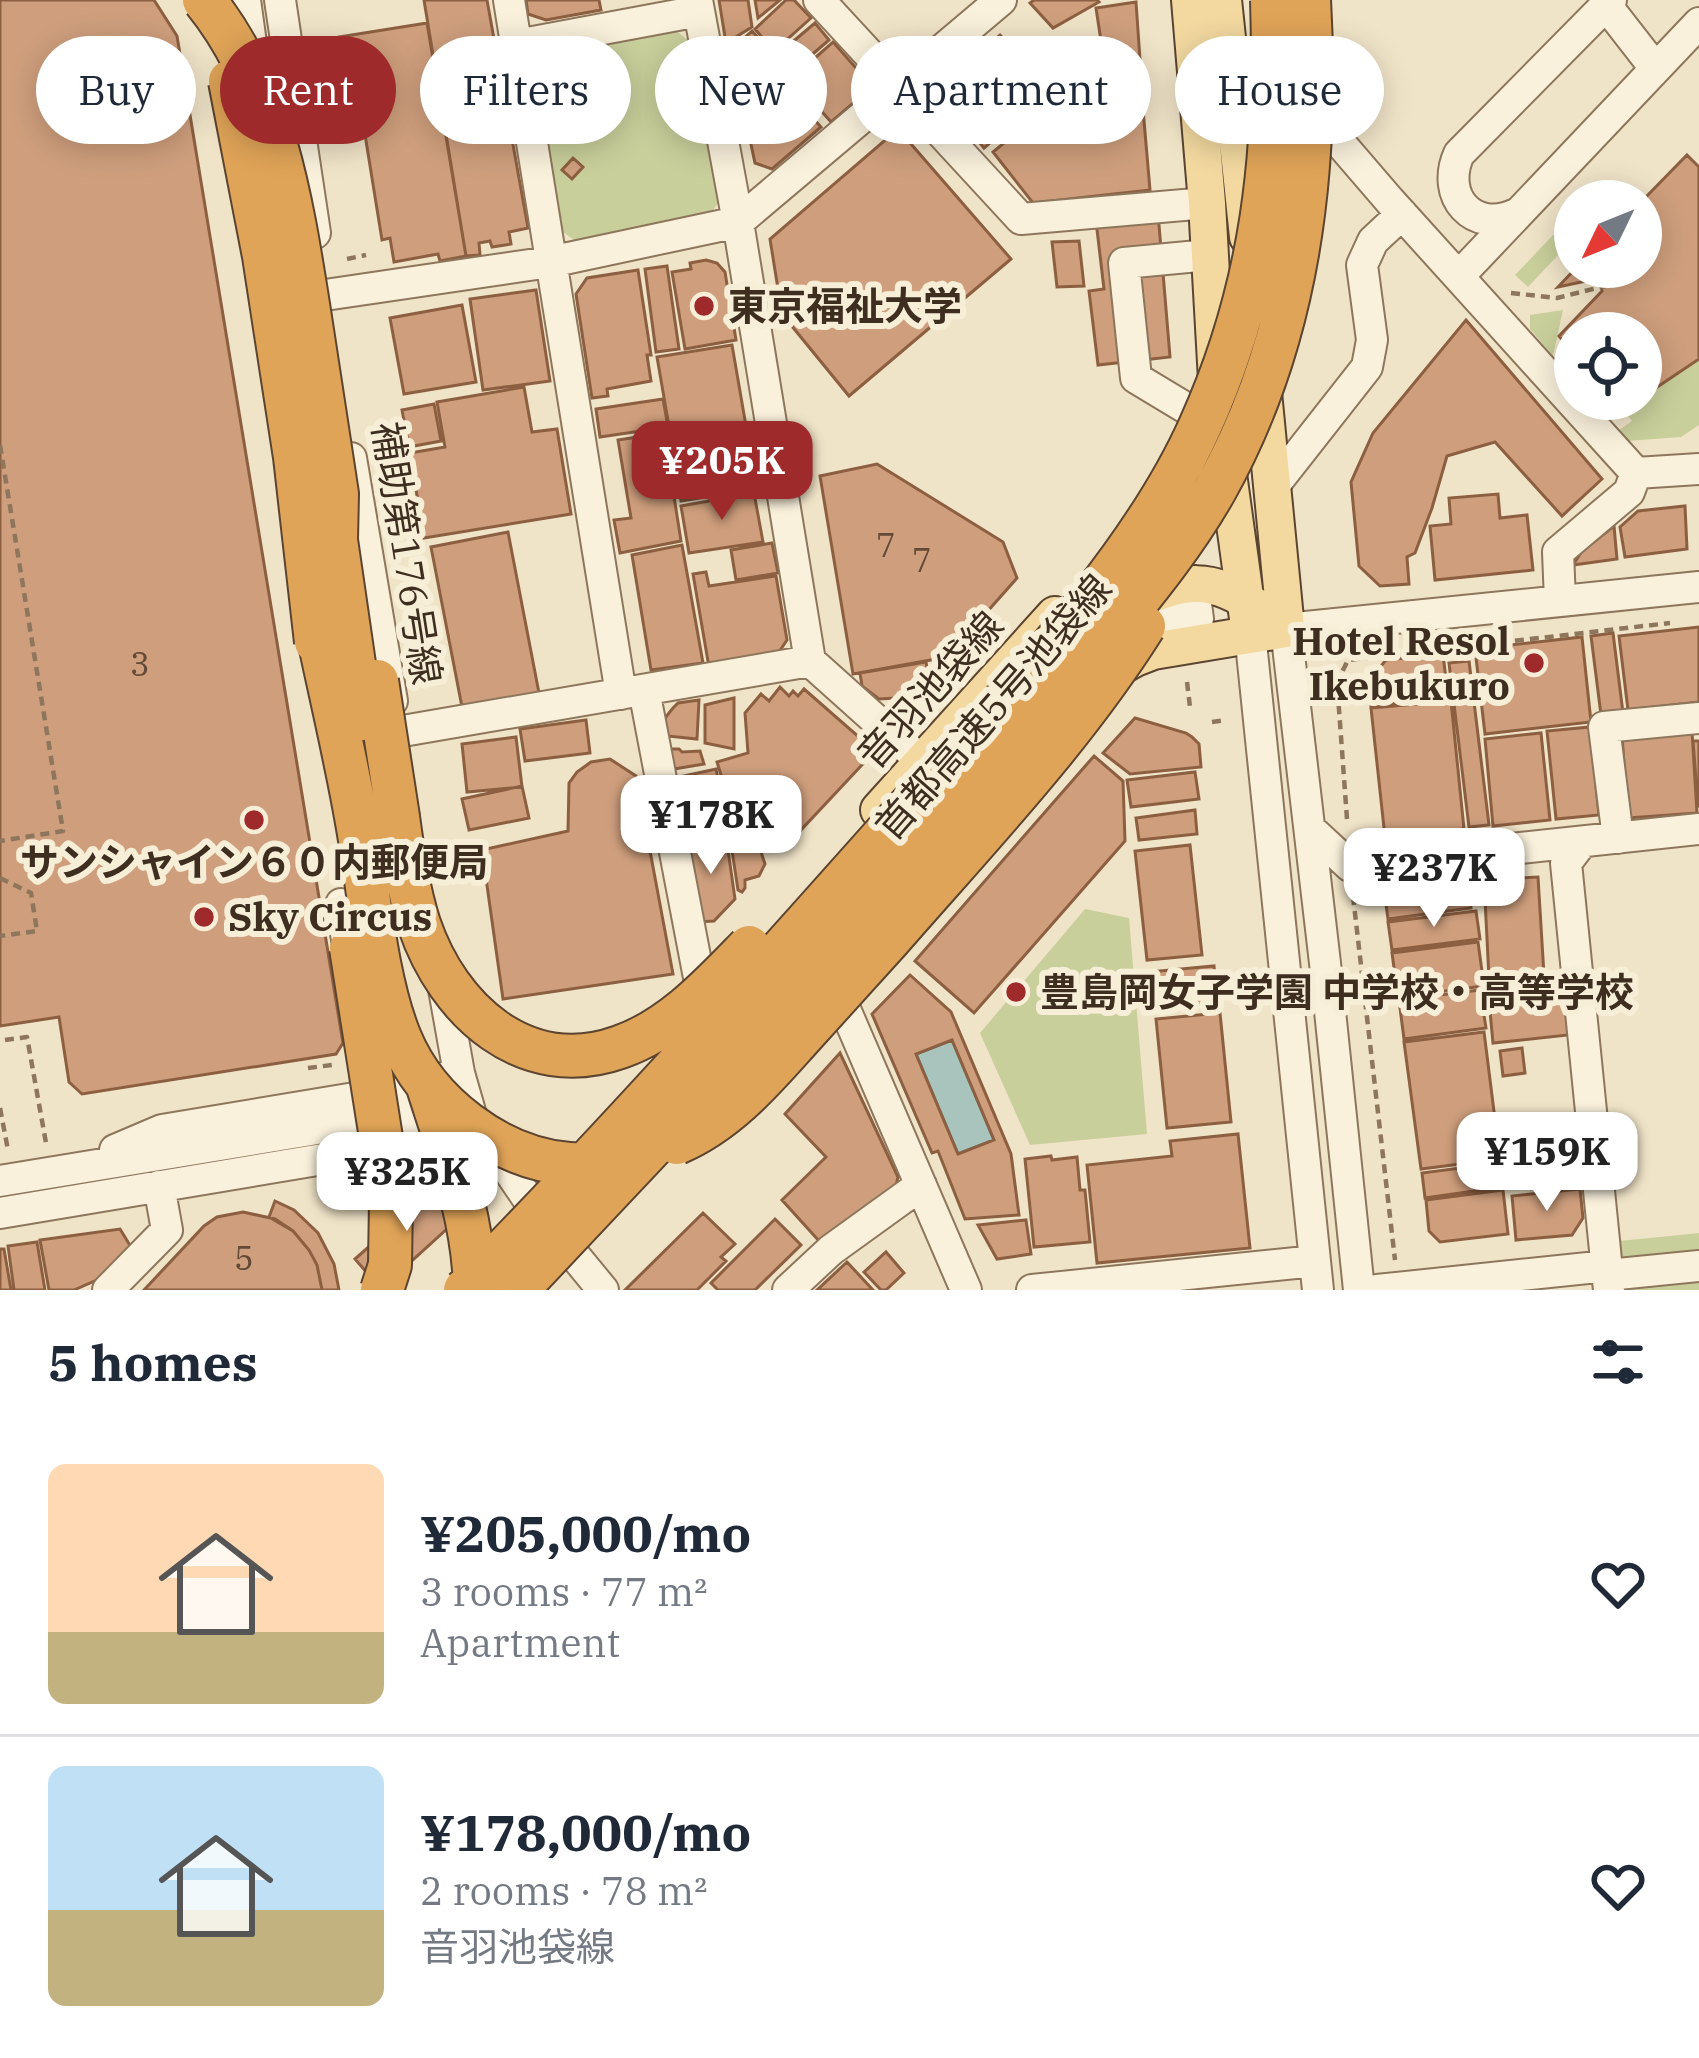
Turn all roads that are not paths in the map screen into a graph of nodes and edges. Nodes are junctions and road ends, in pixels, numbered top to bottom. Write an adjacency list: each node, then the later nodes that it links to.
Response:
1 (186, 0): 35 (highway, bridge)
2 (204, 0): 29 (highway, bridge)
3 (245, 0): 35 (street, bridge)
4 (263, 0): 29 (street, bridge)
5 (280, 0): 38 (street, 補助第176号線)
6 (509, 0): 17 (street)
7 (819, 0): 19 (street)
8 (1001, 0): 20 (street)
9 (1190, 0): 30 (main road)
10 (1223, 0): 21 (main road)
11 (1272, 0): 54 (highway, 首都高速5号池袋線, bridge)
12 (1309, 0): 44 (highway, 首都高速5号池袋線, bridge)
13 (1323, 0): 22 (street)
14 (1608, 3): 23 (street); 32 (street)
15 (698, 6): 18 (street); 33 (street)
16 (1699, 23): 23 (street)
17 (515, 36)
18 (559, 36)
19 (852, 36)
20 (958, 36)
21 (1227, 36)
22 (1326, 36)
23 (1655, 68): 32 (street)
24 (851, 127): 33 (street)
25 (532, 144): 36 (street)
26 (952, 144): 30 (street)
27 (1239, 144): 42 (main road)
28 (1341, 144): 31 (street)
29 (291, 197): 43 (highway, bridge)
30 (1207, 202): 34 (main road)
31 (1402, 214): 37 (street); 42 (street)
32 (1516, 214): 37 (street)
33 (738, 222): 36 (street); 50 (street)
34 (1209, 254): 39 (main road); 39 (street)
35 (264, 256): 47 (highway, bridge)
36 (550, 262): 38 (street); 51 (street)
37 (1464, 282): 41 (street)
38 (325, 295): 53 (street, 補助第176号線)
39 (1213, 411): 48 (main road); 49 (main road, 音羽池袋線)
40 (1699, 469): 41 (street)
41 (1636, 473): 46 (street)
42 (1272, 488): 48 (main road)
43 (337, 494): 54 (highway, bridge); 81 (highway, bridge)
44 (1187, 535): 47 (highway, bridge); 82 (highway, 首都高速5号池袋線, bridge)
45 (1699, 587): 46 (street)
46 (1560, 601): 48 (street)
47 (314, 616): 78 (highway, bridge)
48 (1260, 620): 49 (main road); 56 (main road); 57 (street); 75 (street)
49 (1021, 650): 55 (main road, 音羽池袋線)
50 (810, 662): 51 (street); 55 (street)
51 (633, 692): 53 (street); 64 (street)
52 (1699, 718): 59 (street)
53 (397, 731): 65 (street, 補助第176号線)
54 (973, 735): 80 (highway, 首都高速5号池袋線, bridge)
55 (922, 761): 56 (street); 64 (main road, 音羽池袋線)
56 (980, 812): 63 (main road)
57 (1310, 829): 60 (street); 88 (street)
58 (1699, 830): 59 (street)
59 (1618, 838): 60 (street)
60 (1582, 842): 76 (street)
61 (341, 904): 62 (street)
62 (352, 969)
63 (832, 979): 69 (street); 73 (main road)
64 (705, 1009): 71 (main road, 音羽池袋線)
65 (459, 1072): 66 (street, 補助第176号線); 68 (street)
66 (471, 1115): 68 (street); 70 (street); 71 (street, 補助第176号線)
67 (4, 1165): 68 (street)
68 (67, 1170)
69 (921, 1185): 85 (street); 86 (street)
70 (159, 1186): 72 (street); 77 (street)
71 (528, 1199): 73 (street, 補助第176号線); 79 (main road, 音羽池袋線)
72 (0, 1213)
73 (573, 1257): 83 (main road); 84 (street, 補助第176号線)
74 (1699, 1266): 76 (street)
75 (1317, 1275): 87 (street)
76 (1608, 1277): 89 (street)
77 (108, 1290)
78 (382, 1290)
79 (443, 1290)
80 (465, 1290)
81 (475, 1290)
82 (517, 1290)
83 (541, 1290)
84 (603, 1290)
85 (788, 1290)
86 (966, 1290)
87 (1032, 1290)
88 (1359, 1290)
89 (1377, 1290)

